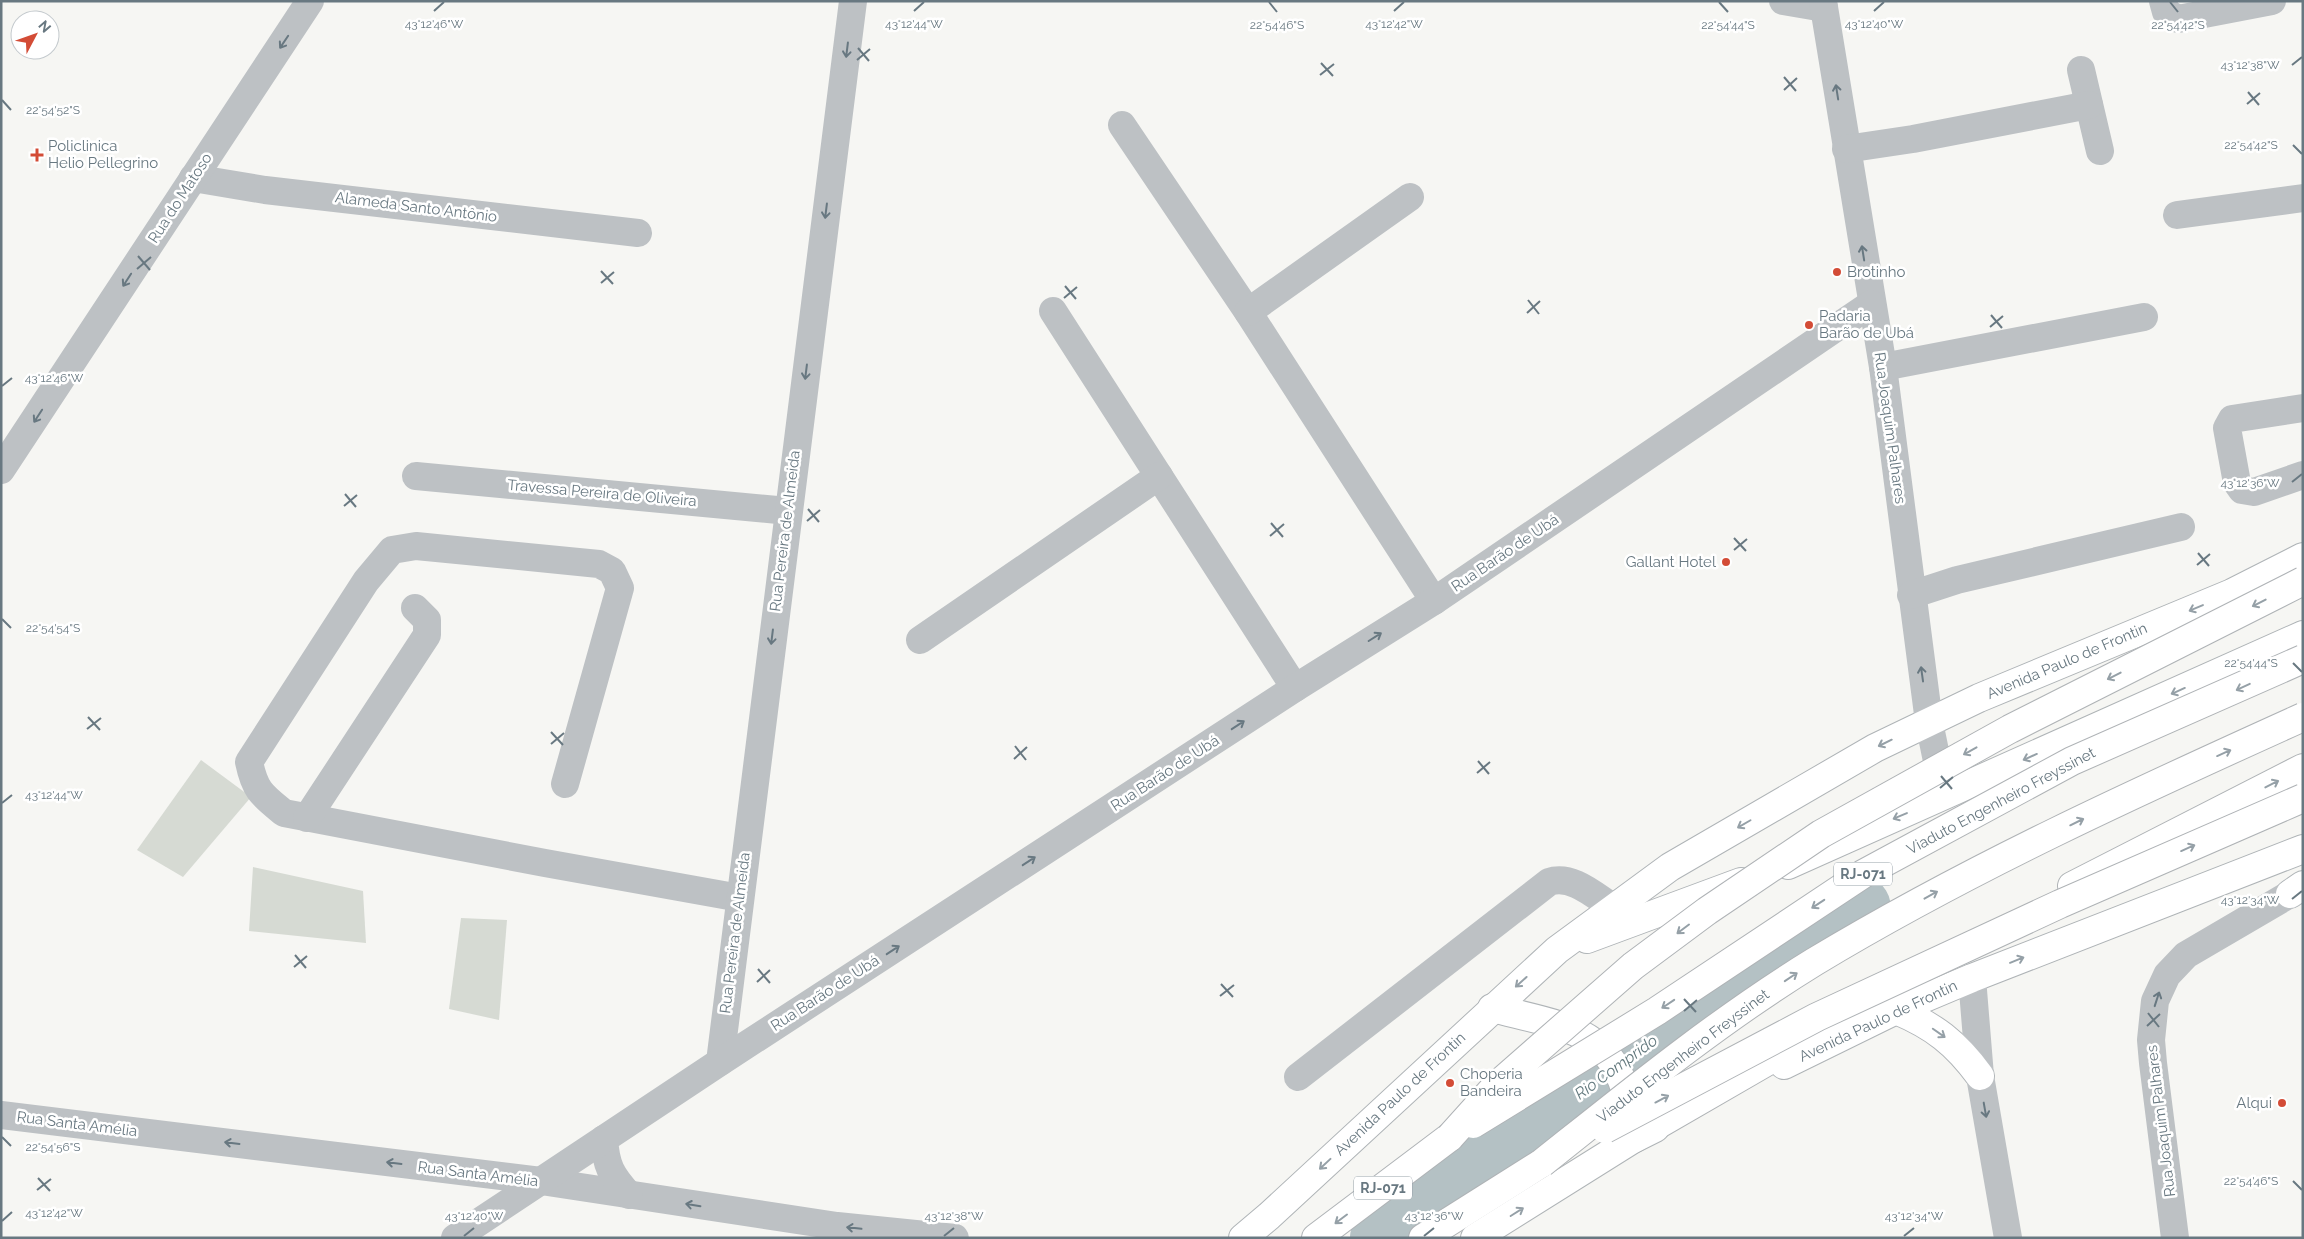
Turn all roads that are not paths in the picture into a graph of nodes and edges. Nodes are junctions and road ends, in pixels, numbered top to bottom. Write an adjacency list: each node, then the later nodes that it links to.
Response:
1 (310, 1): 12 (street, Rua do Matoso, one-way to 12)
2 (853, 1): 27 (street, Rua Pereira de Almeida, one-way to 27)
3 (1783, 1): 6 (street)
4 (2163, 1): 5 (street)
5 (2272, 1)
6 (1823, 5): 10 (street, Rua Joaquim Palhares, one-way to 6)
7 (2081, 70): 8 (street)
8 (2089, 105): 10 (street); 11 (street)
9 (1122, 125): 19 (street)
10 (1846, 149): 17 (street, Rua Joaquim Palhares, one-way to 10)
11 (2100, 152)
12 (194, 178): 16 (street, Alameda Santo Antônio); 23 (street, Rua do Matoso, one-way to 23)
13 (1410, 197): 19 (street)
14 (2303, 198): 15 (street)
15 (2177, 215)
16 (638, 233)
17 (1871, 304): 21 (street, Rua Joaquim Palhares); 32 (street, Rua Barão de Ubá)
18 (1053, 311): 26 (street)
19 (1248, 312): 32 (street)
20 (2144, 317): 21 (street)
21 (1882, 367): 31 (street, Rua Joaquim Palhares)
22 (2303, 408): 24 (street)
23 (4, 462)
24 (2303, 475)
25 (416, 476): 27 (street, Travessa Pereira de Oliveira)
26 (1159, 476): 35 (street); 37 (street)
27 (788, 511): 49 (street, Rua Pereira de Almeida, one-way to 49)
28 (2181, 527): 31 (street)
29 (2303, 557): 39 (main road, Avenida Paulo de Frontin, one-way to 39)
30 (2303, 581): 59 (main road, one-way to 59, bridge)
31 (1911, 595): 39 (street, Rua Joaquim Palhares, one-way to 31)
32 (1434, 601): 37 (street, Rua Barão de Ubá, one-way to 32)
33 (415, 608): 44 (street)
34 (2303, 635): 42 (main road, Avenida Paulo de Frontin, one-way to 42)
35 (920, 640)
36 (2303, 659): 59 (main road, Viaduto Engenheiro Freyssinet / RJ-071, one-way to 59, bridge)
37 (1295, 688): 55 (street, Rua Barão de Ubá, one-way to 37)
38 (2303, 717): 62 (main road, Viaduto Engenheiro Freyssinet, one-way to 38, bridge)
39 (1929, 722): 42 (street, Rua Joaquim Palhares); 50 (main road, Avenida Paulo de Frontin, one-way to 50)
40 (2303, 768): 61 (main road, one-way to 40)
41 (565, 784): 44 (street)
42 (1944, 796): 51 (main road, Avenida Paulo de Frontin, one-way to 51)
43 (2303, 798): 62 (main road, one-way to 43, bridge)
44 (307, 818): 49 (street)
45 (2303, 849): 47 (main road, Avenida Paulo de Frontin)
46 (2303, 859): 47 (main road)
47 (2274, 862): 52 (main road, Avenida Paulo de Frontin, one-way to 47)
48 (2298, 890): 73 (street, Rua Joaquim Palhares, one-way to 48)
49 (740, 898): 55 (street, Rua Pereira de Almeida)
50 (1614, 908): 51 (main road, Avenida Paulo de Frontin); 57 (street)
51 (1557, 950): 53 (main road, Avenida Paulo de Frontin, one-way to 53)
52 (1972, 978): 54 (main road, Avenida Paulo de Frontin); 56 (street)
53 (1492, 1008): 61 (main road); 65 (main road, Avenida Paulo de Frontin, one-way to 65)
54 (1896, 1010): 56 (main road, one-way to 56); 61 (main road, Avenida Paulo de Frontin)
55 (720, 1062): 60 (street, Rua Barão de Ubá)
56 (1980, 1076): 72 (street, one-way to 72)
57 (1298, 1077)
58 (1, 1115): 63 (street, Rua Santa Amélia, one-way to 58)
59 (1450, 1137): 69 (main road, Viaduto Engenheiro Freyssinet / RJ-071, one-way to 69)
60 (604, 1139): 63 (street, Rua Barão de Ubá); 64 (street)
61 (1633, 1139): 71 (main road, Avenida Paulo de Frontin, one-way to 61)
62 (1542, 1163): 70 (main road, Viaduto Engenheiro Freyssinet)
63 (540, 1182): 64 (street, Rua Santa Amélia); 66 (street, Rua Barão de Ubá)
64 (629, 1195): 67 (street, Rua Santa Amélia, one-way to 64)
65 (1270, 1227): 68 (main road, Avenida Paulo de Frontin)
66 (455, 1238)
67 (955, 1238)
68 (1243, 1238)
69 (1316, 1238)
70 (1423, 1238)
71 (1475, 1238)
72 (2008, 1238)
73 (2175, 1238)

